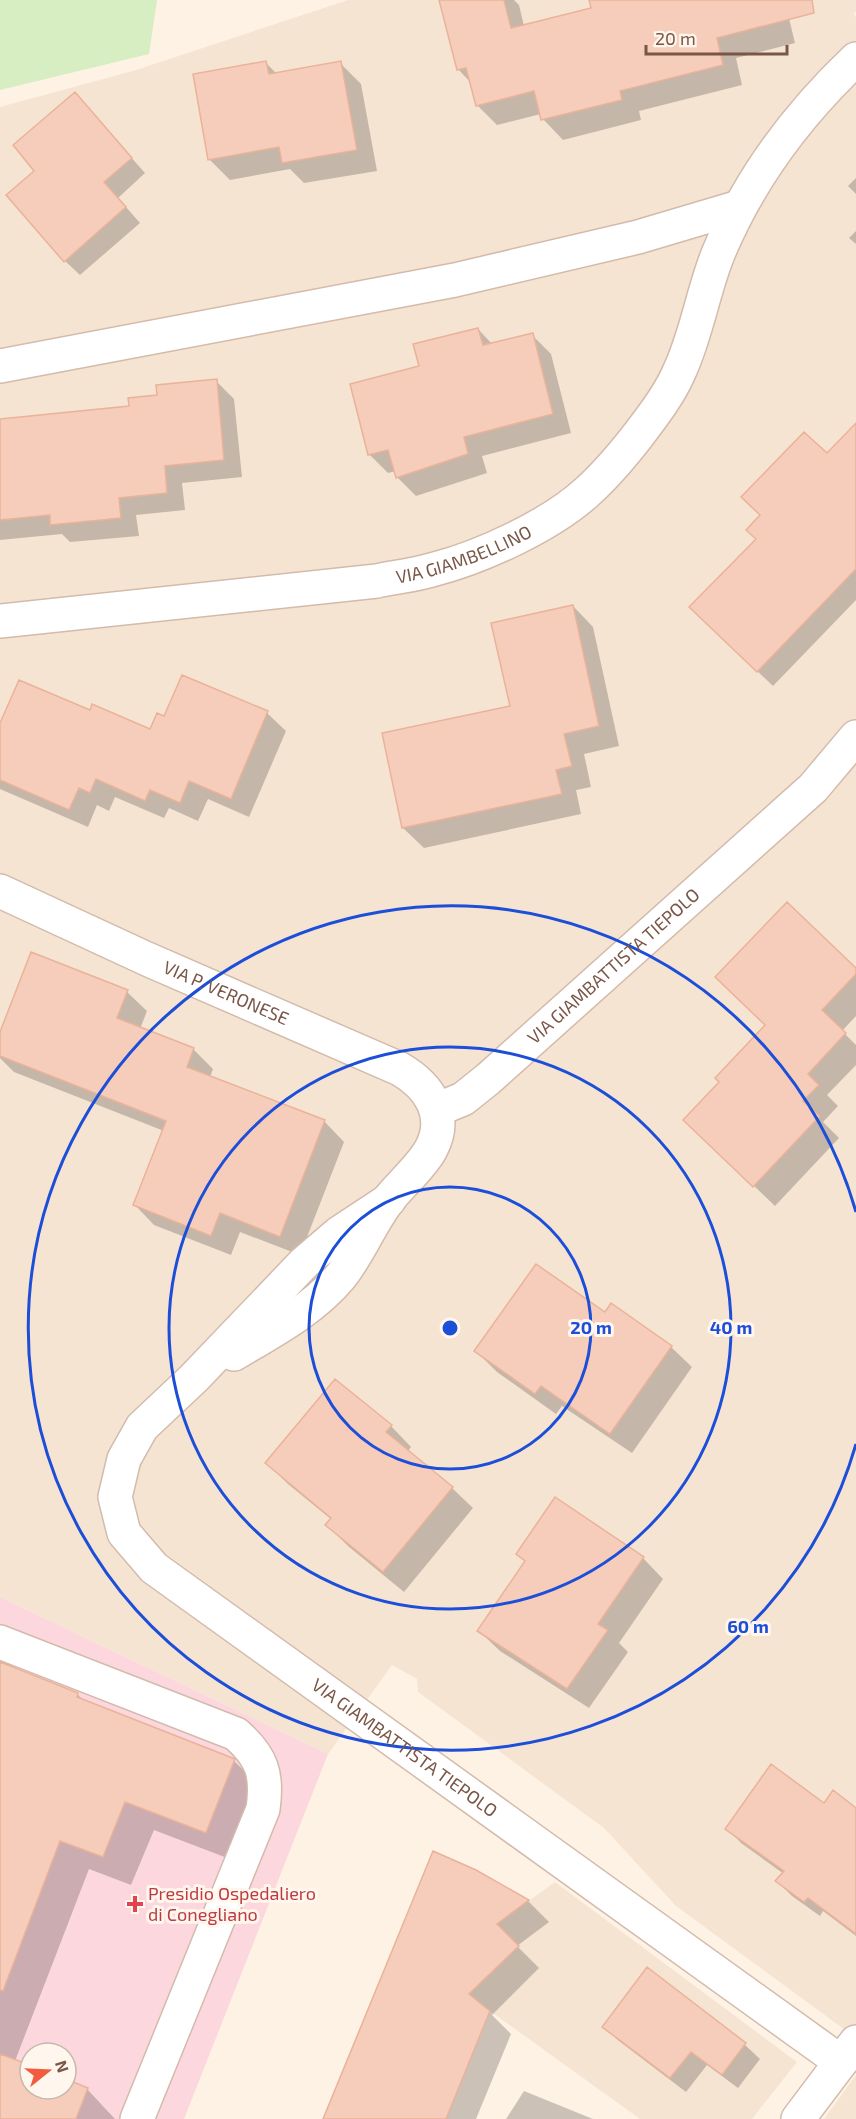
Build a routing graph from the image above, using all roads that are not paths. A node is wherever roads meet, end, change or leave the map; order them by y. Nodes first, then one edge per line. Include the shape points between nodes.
1 (856, 59) edge
2 (739, 207) junction
3 (0, 366) edge
4 (0, 621) edge
5 (856, 737) edge
6 (0, 891) edge
7 (436, 1110) junction
8 (0, 1642) edge
9 (848, 2052) edge
10 (136, 2119) edge
11 (798, 2119) edge

1 - 2 street, VIA GIAMBELLINO via 826,87 779,144
2 - 3 street via 638,237 455,280
2 - 4 street, VIA GIAMBELLINO via 717,255 680,370 652,417 586,493 543,524 492,549 435,570 377,581
5 - 7 street, VIA GIAMBATTISTA TIEPOLO via 813,788 496,1071 463,1099
6 - 7 street, VIA P. VERONESE via 400,1069 427,1090
7 - 9 street, VIA GIAMBATTISTA TIEPOLO via 438,1132 431,1150 389,1200 339,1233 304,1263 142,1427 124,1459 115,1497 124,1533 154,1568
8 - 10 street via 236,1734 252,1748 264,1770 263,1809
9 - 11 street

